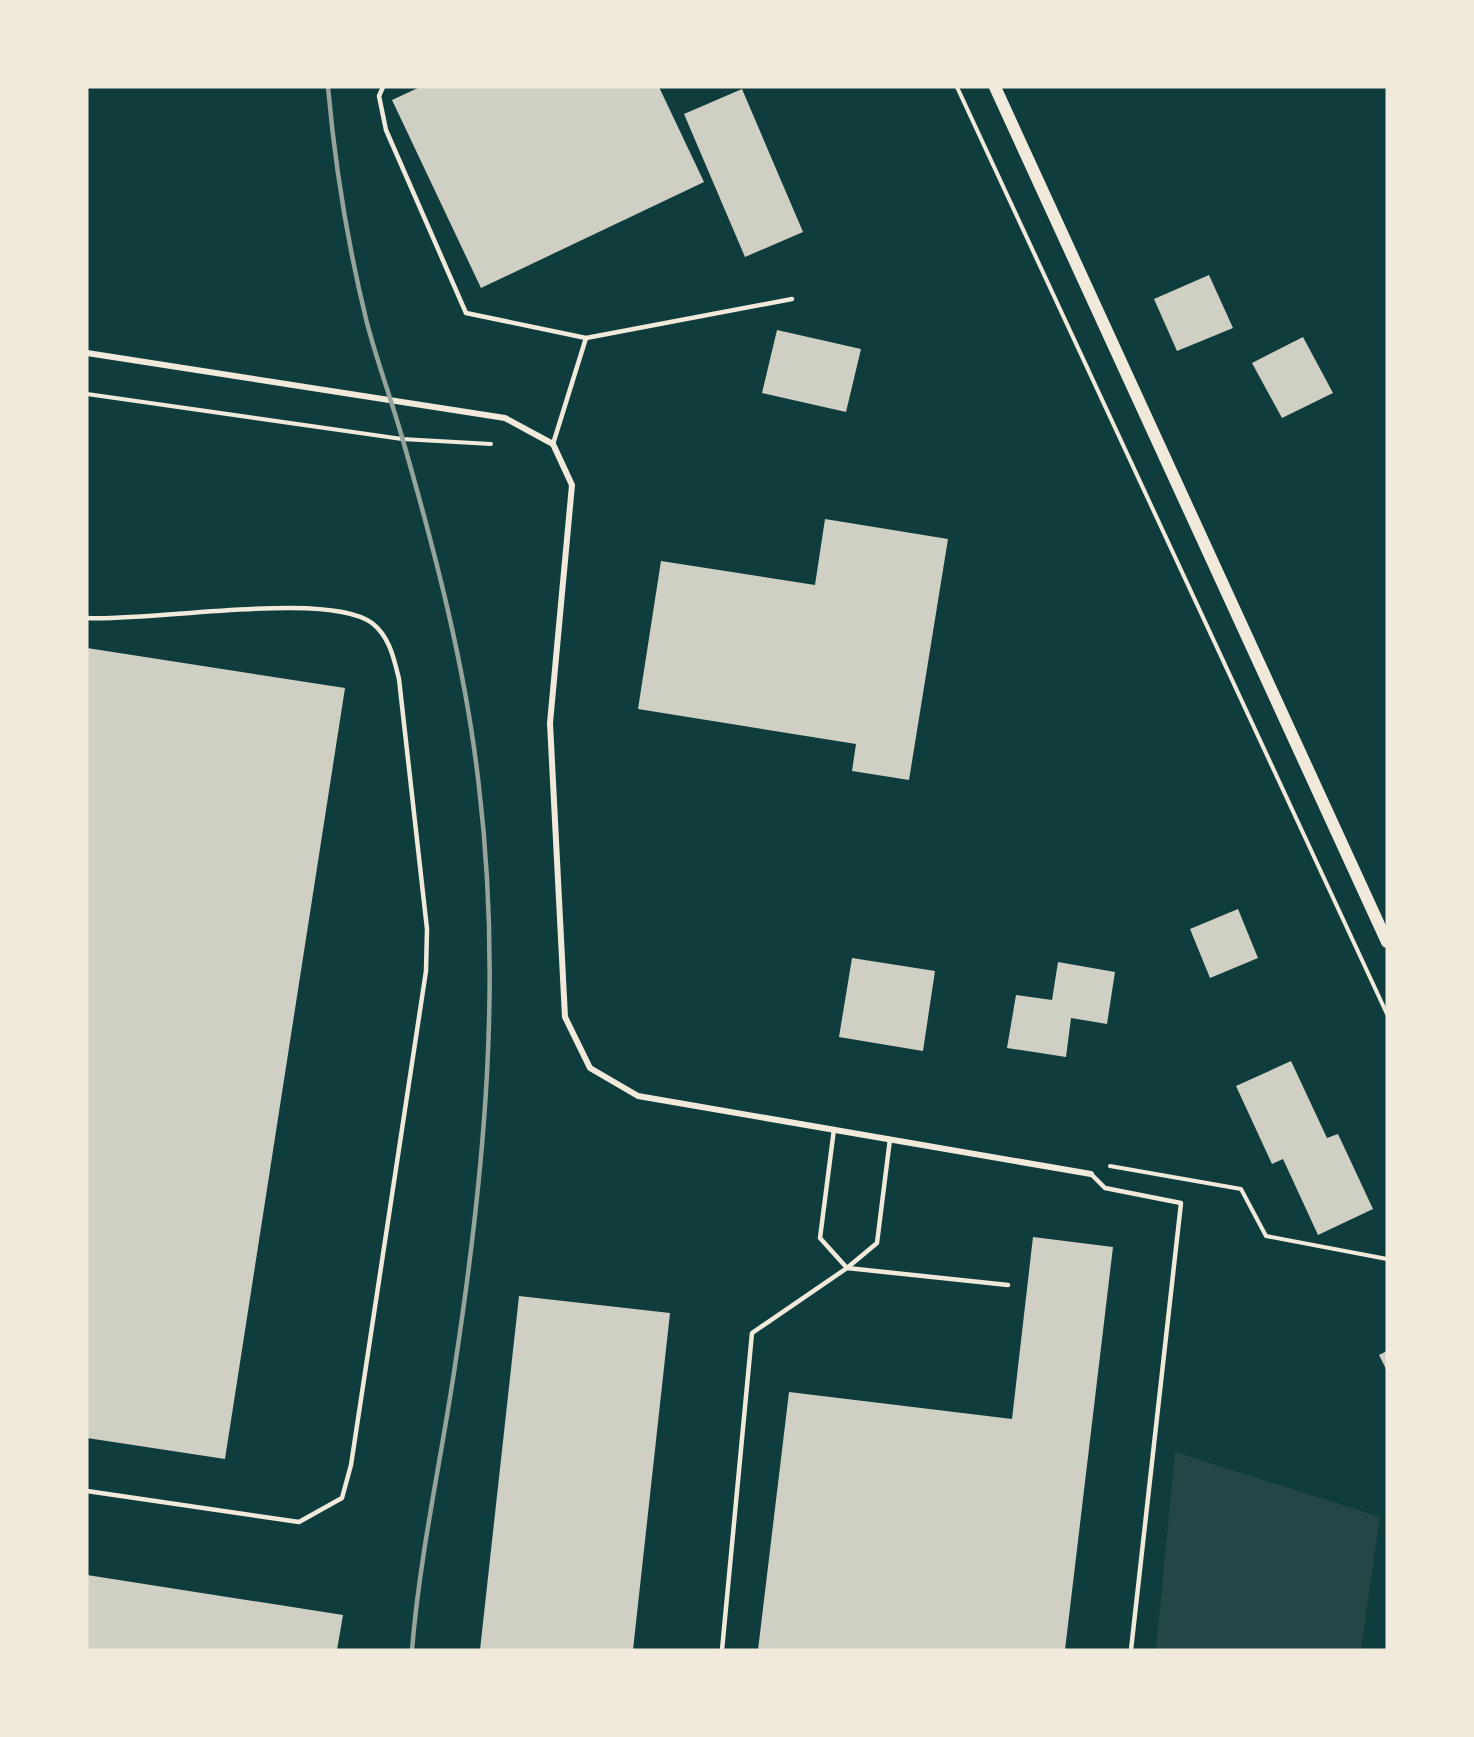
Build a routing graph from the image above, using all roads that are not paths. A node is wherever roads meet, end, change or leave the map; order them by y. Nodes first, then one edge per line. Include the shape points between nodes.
1 (382, 87) edge
2 (996, 87) edge
3 (792, 299) dead end
4 (586, 338) junction
5 (87, 353) edge
6 (553, 444) junction
7 (87, 618) edge
8 (1387, 942) edge
9 (834, 1130) junction
10 (890, 1139) junction
11 (1091, 1174) joint
12 (847, 1268) junction
13 (1008, 1285) dead end
14 (87, 1491) edge
15 (722, 1650) edge
16 (1131, 1650) edge

1 - 4 lane via 379,96 386,130 466,313
2 - 8 main road
3 - 4 lane
4 - 6 lane
5 - 6 street via 505,418
6 - 9 street via 572,485 550,723 565,1017 590,1068 638,1096
7 - 14 lane via 131,619 302,606 344,612 372,623 392,648 399,679 427,929 419,1018 351,1465 342,1498 299,1522
9 - 10 street
9 - 12 lane via 820,1238
10 - 11 street
10 - 12 lane via 877,1243
11 - 16 lane via 1105,1188 1181,1203
12 - 13 lane
12 - 15 lane via 752,1333

